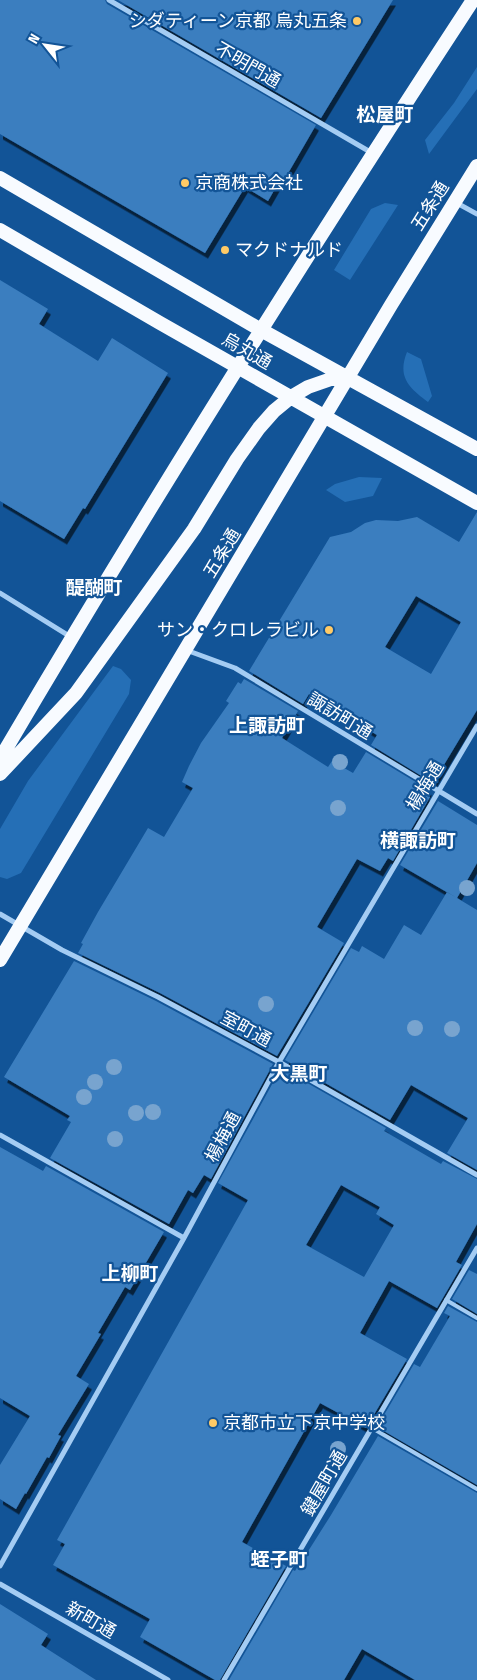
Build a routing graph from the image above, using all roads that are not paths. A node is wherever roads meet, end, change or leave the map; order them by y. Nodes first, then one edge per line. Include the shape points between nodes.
1 (109, 0) edge
2 (473, 0) edge
3 (372, 154) junction
4 (477, 166) edge
5 (0, 178) edge
6 (454, 202) junction
7 (477, 214) edge
8 (0, 230) edge
9 (261, 330) junction
10 (238, 367) junction
11 (348, 378) junction
12 (291, 397) junction
13 (325, 416) junction
14 (477, 449) edge
15 (477, 503) edge
16 (0, 593) edge
17 (71, 638) junction
18 (186, 650) junction
19 (477, 726) edge
20 (0, 759) edge
21 (0, 774) edge
22 (438, 790) junction
23 (477, 814) edge
24 (0, 914) edge
25 (20, 926) junction
26 (0, 960) edge
27 (279, 1062) junction
28 (0, 1135) edge
29 (477, 1174) edge
30 (184, 1238) junction
31 (477, 1248) edge
32 (446, 1300) junction
33 (477, 1318) edge
34 (372, 1428) junction
35 (477, 1489) edge
36 (0, 1566) edge
37 (0, 1584) edge
38 (168, 1680) edge
39 (224, 1680) edge

1 - 3 street, 不明門通
2 - 3 highway
3 - 9 highway
4 - 6 highway, 五条通
5 - 9 highway, 烏丸通
6 - 7 street
6 - 11 highway, 五条通
8 - 10 highway, 烏丸通
9 - 10 highway
9 - 11 highway, 烏丸通
10 - 12 highway, 烏丸通
10 - 17 highway
11 - 12 highway via 331,379
11 - 13 highway, 五条通
11 - 14 highway, 烏丸通
12 - 13 highway, 烏丸通
12 - 21 highway via 259,428 194,529 76,693
13 - 15 highway, 烏丸通
13 - 18 highway, 五条通
16 - 17 street
17 - 20 highway
18 - 22 street, 諏訪町通 via 235,668
18 - 25 highway, 五条通
19 - 22 street, 楊梅通
22 - 23 street, 諏訪町通
22 - 27 street, 楊梅通
24 - 25 street, 室町通
25 - 26 highway, 五条通
25 - 27 street, 室町通
27 - 29 street, 室町通
27 - 30 street, 楊梅通
28 - 30 street
30 - 36 street, 楊梅通
31 - 32 street, 鍵屋町通
32 - 33 lane
32 - 34 street, 鍵屋町通
34 - 35 lane
34 - 39 street, 鍵屋町通
37 - 38 street, 新町通

